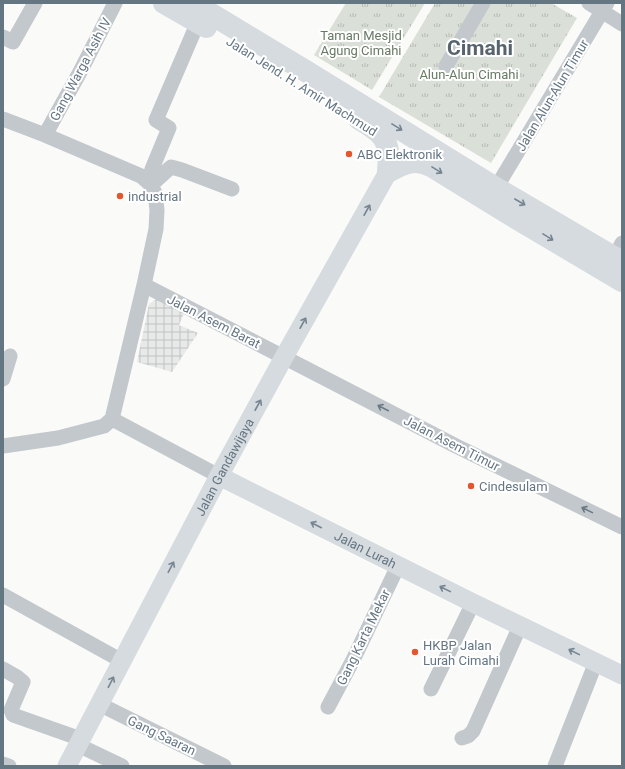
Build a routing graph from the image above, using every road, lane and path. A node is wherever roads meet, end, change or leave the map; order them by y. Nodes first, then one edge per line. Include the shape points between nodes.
1 (35, 3) edge
2 (116, 3) edge
3 (164, 3) edge
4 (483, 3) edge
5 (589, 3) edge
6 (605, 7) edge
7 (200, 10) edge
8 (622, 24) edge
9 (3, 37) edge
10 (446, 66) dead end
11 (3, 119) edge
12 (45, 135) junction
13 (152, 169) dead end
14 (388, 172) junction
15 (151, 185) junction
16 (496, 188) junction
17 (232, 189) dead end
18 (620, 254) edge
19 (622, 281) edge
20 (144, 285) junction
21 (10, 356) dead end
22 (284, 357) junction
23 (3, 379) edge
24 (112, 419) junction
25 (3, 446) edge
26 (219, 476) junction
27 (622, 527) edge
28 (398, 566) junction
29 (3, 595) edge
30 (473, 603) junction
31 (520, 626) junction
32 (122, 661) junction
33 (596, 662) junction
34 (3, 669) edge
35 (622, 675) edge
36 (431, 689) dead end
37 (99, 704) junction
38 (328, 706) dead end
39 (462, 738) dead end
40 (79, 742) junction
41 (3, 764) edge
42 (9, 766) edge
43 (67, 766) edge
44 (122, 766) edge
45 (224, 766) edge
46 (555, 766) edge

1 - 9 street via 13,42
2 - 12 street, Gang Warga Asih IV
3 - 7 highway, Jalan Jend. H. Amir Machmud
4 - 10 street
5 - 6 street
6 - 8 street
6 - 16 street, Jalan Alun-Alun Timur
7 - 13 street via 156,120 169,128
7 - 14 highway, Jalan Jend. H. Amir Machmud via 381,134 389,151
7 -> 16 highway, Jalan Jend. H. Amir Machmud via 304,70
11 - 12 street
12 - 15 street via 141,176
14 -> 19 highway via 409,162 431,166
22 -> 14 main road, Jalan Gandawijaya
15 - 17 street via 171,167
15 - 20 street via 155,193 157,210 156,229
16 -> 18 highway, Jalan Jend. H. Amir Machmud
20 - 22 street, Jalan Asem Barat
20 - 24 street
21 - 23 street
26 -> 22 main road, Jalan Gandawijaya
27 -> 22 street, Jalan Asem Timur via 456,446
24 - 25 street via 104,426 58,438
24 - 26 street, Jalan Lurah
28 -> 26 main road, Jalan Lurah
32 -> 26 main road, Jalan Gandawijaya
30 -> 28 main road, Jalan Lurah
28 - 38 street, Gang Karta Mekar
29 - 32 street
30 - 31 main road, Jalan Lurah
30 - 36 street
33 -> 31 main road, Jalan Lurah
31 - 39 street via 473,731
37 -> 32 main road, Jalan Gandawijaya
33 - 35 main road, Jalan Lurah
33 - 46 street
34 - 40 street via 23,682 11,710 13,715
37 - 40 main road, Jalan Gandawijaya
37 - 45 street, Gang Saaran
40 - 43 main road, Jalan Gandawijaya
40 - 44 street
41 - 42 street

